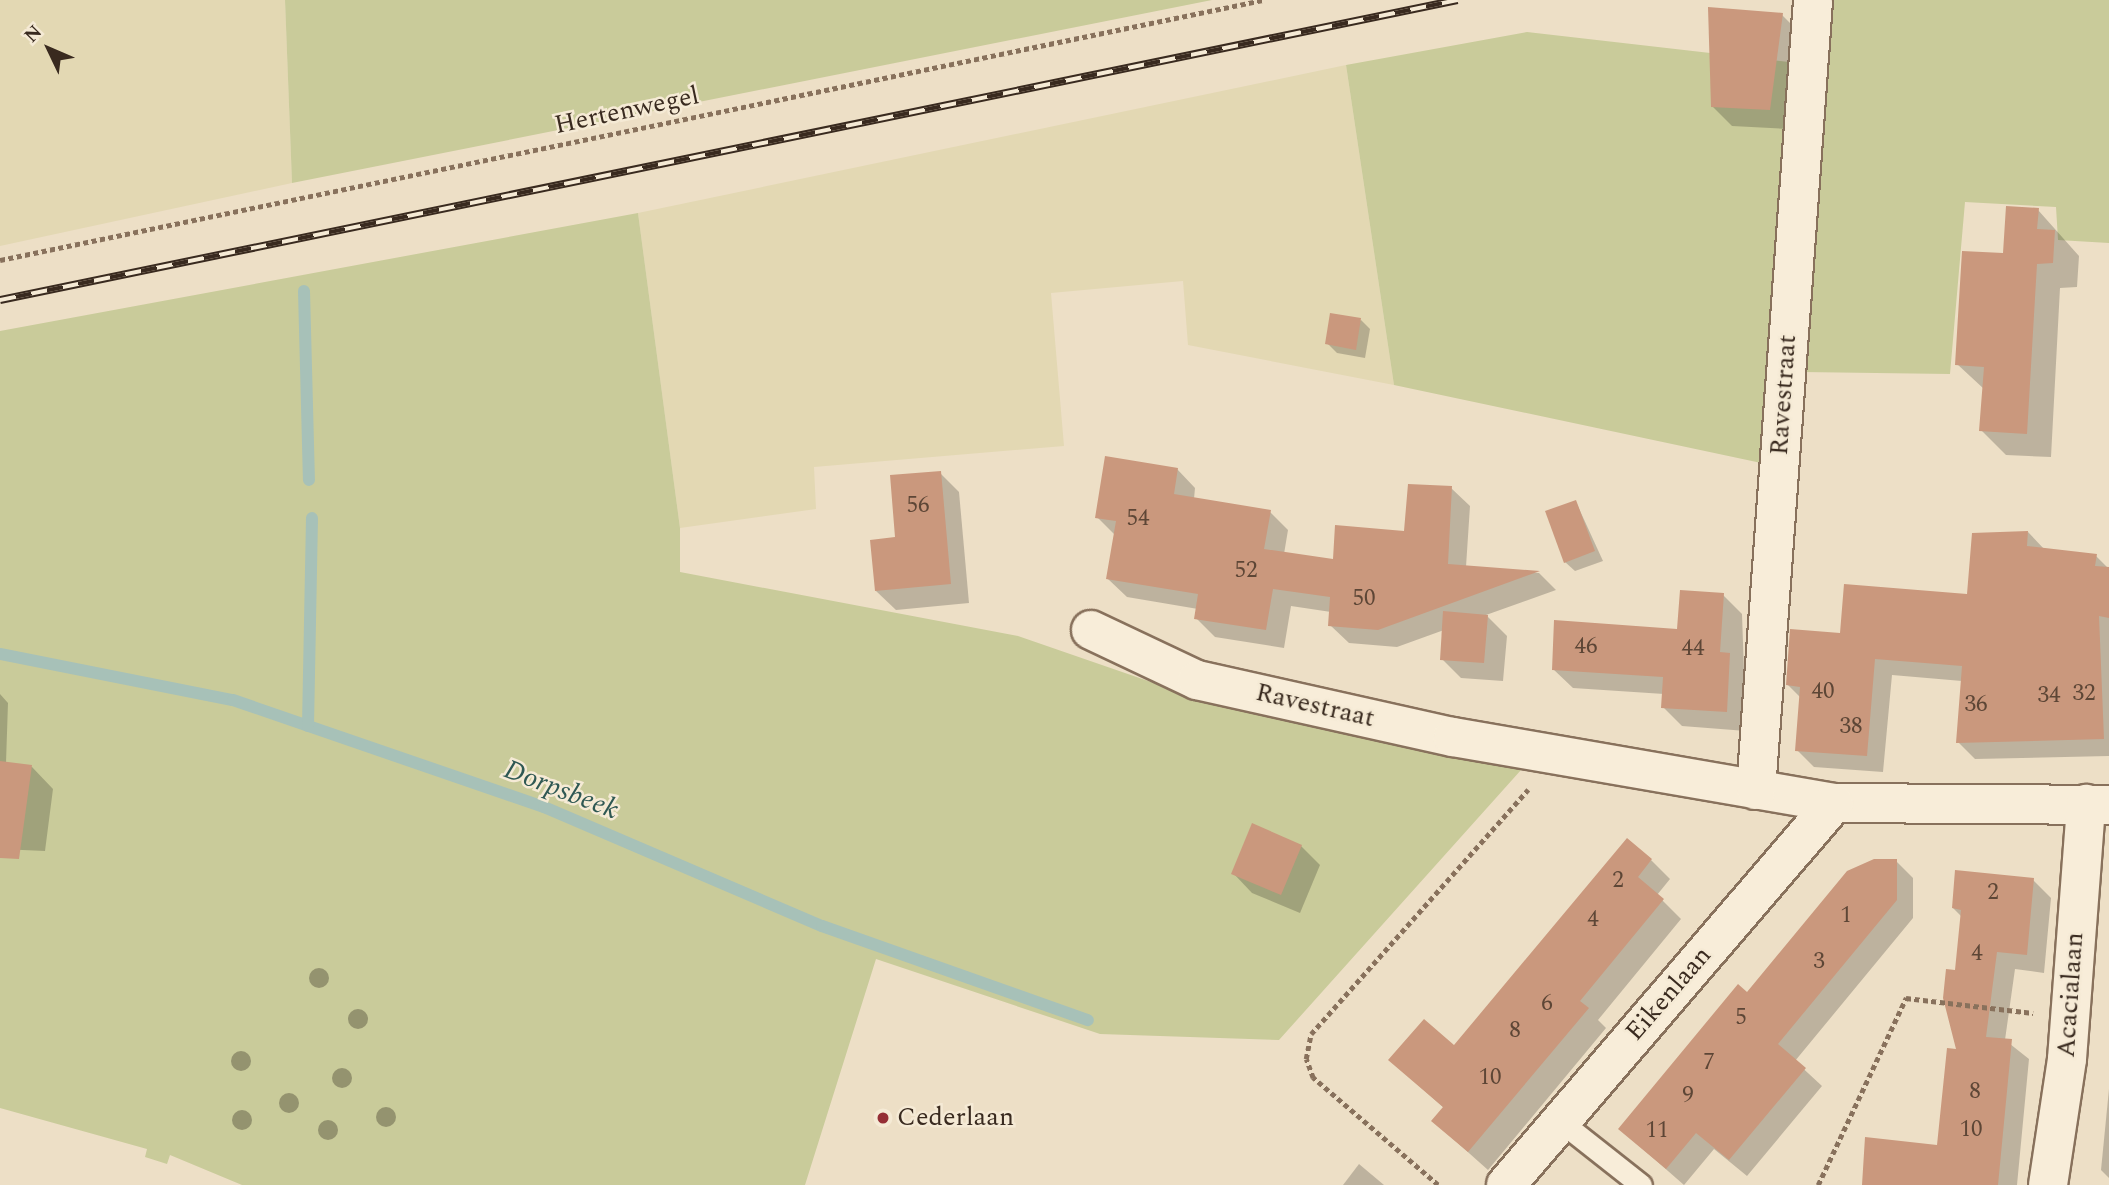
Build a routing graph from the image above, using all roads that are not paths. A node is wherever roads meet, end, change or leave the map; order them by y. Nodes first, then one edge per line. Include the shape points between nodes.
1 (1813, 0) edge
2 (1091, 631) dead end
3 (1756, 790) junction
4 (1834, 803) junction
5 (2097, 805) edge
6 (1560, 1121) junction
7 (1506, 1185) edge
8 (1642, 1185) edge
9 (2048, 1185) edge

1 - 3 street, Ravestraat
2 - 3 street, Ravestraat via 1197,680 1559,756
3 - 4 street, Ravestraat
4 - 5 street, Ravestraat
4 - 6 street, Eikenlaan
5 - 9 street, Acacialaan
6 - 7 street, Eikenlaan
6 - 8 lane

